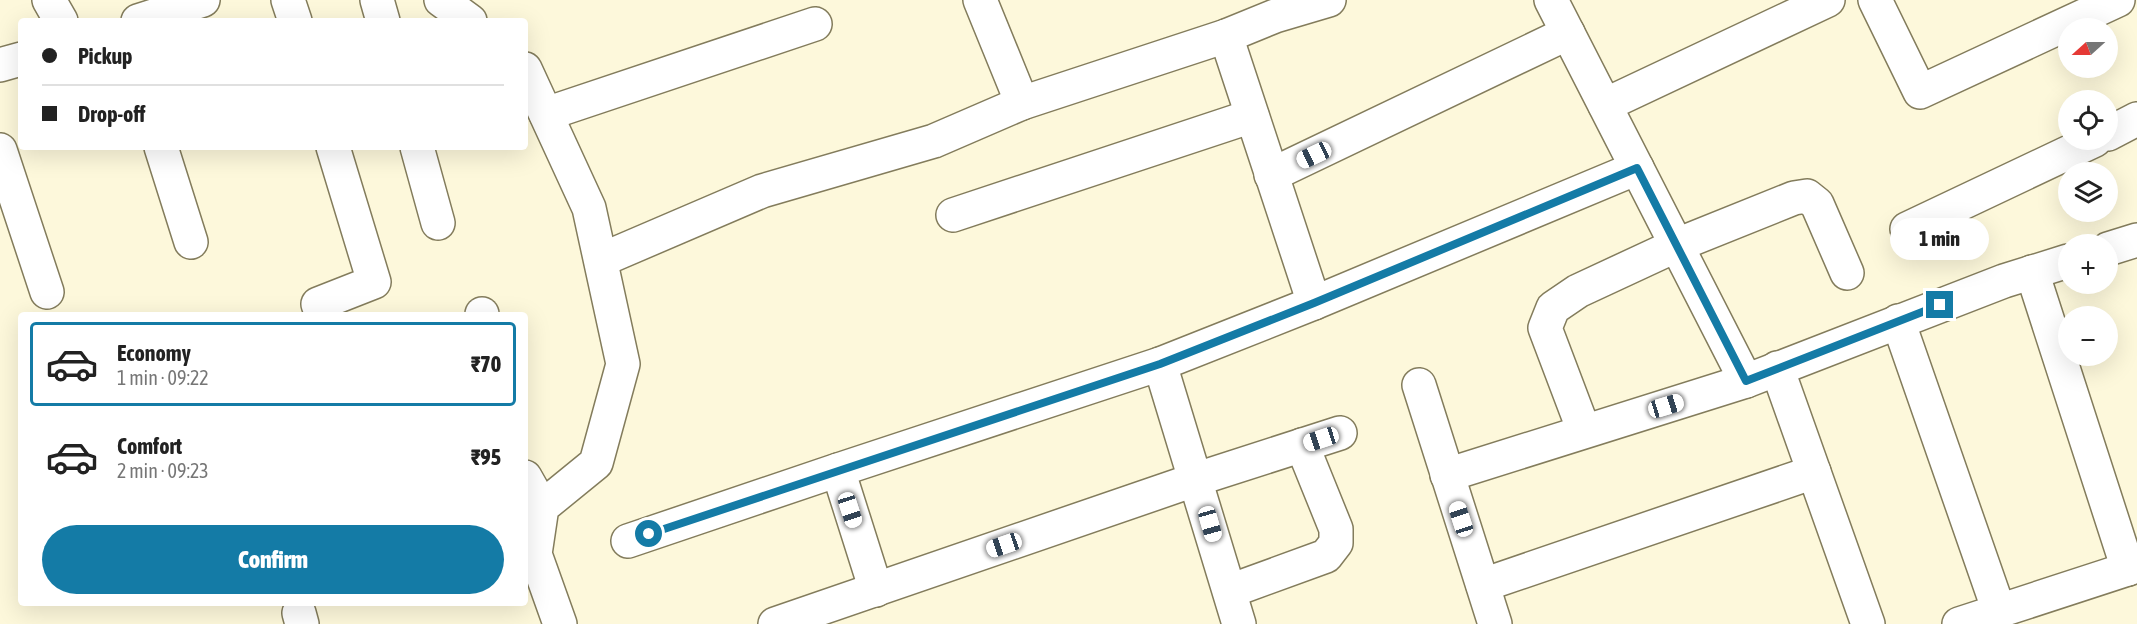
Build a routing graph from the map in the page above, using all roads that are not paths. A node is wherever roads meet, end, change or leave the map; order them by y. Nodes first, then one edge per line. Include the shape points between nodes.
1 (49, 0) edge
2 (203, 0) edge
3 (288, 0) edge
4 (377, 0) edge
5 (980, 0) edge
6 (1329, 0) edge
7 (1551, 0) edge
8 (1828, 0) edge
9 (1875, 0) edge
10 (2118, 0) edge
11 (2130, 0) edge
12 (1272, 8) edge
13 (2137, 17) edge
14 (59, 18) edge
15 (147, 18) edge
16 (294, 18) edge
17 (382, 18) edge
18 (815, 24) dead end
19 (1568, 33) junction
20 (1226, 36) junction
21 (18, 60) edge
22 (0, 65) edge
23 (528, 75) edge
24 (1022, 104) junction
25 (1605, 105) junction
26 (546, 114) junction
27 (1252, 116) junction
28 (2137, 120) edge
29 (2118, 129) edge
30 (0, 150) edge
31 (162, 150) edge
32 (334, 150) edge
33 (418, 150) edge
34 (2074, 150) edge
35 (1637, 168) junction
36 (1272, 176) junction
37 (953, 215) dead end
38 (438, 223) dead end
39 (1907, 229) dead end
40 (2137, 240) edge
41 (191, 242) dead end
42 (1677, 245) junction
43 (2118, 246) edge
44 (600, 260) junction
45 (2058, 264) edge
46 (2032, 272) junction
47 (1847, 273) dead end
48 (46, 292) dead end
49 (1314, 303) junction
50 (321, 312) edge
51 (1898, 321) junction
52 (1160, 364) junction
53 (1777, 368) junction
54 (1746, 381) junction
55 (1419, 385) dead end
56 (1584, 431) junction
57 (1340, 433) dead end
58 (1302, 446) junction
59 (838, 470) junction
60 (1814, 472) junction
61 (1447, 475) junction
62 (1197, 479) junction
63 (528, 482) edge
64 (542, 507) junction
65 (628, 541) dead end
66 (2133, 567) edge
67 (1483, 585) junction
68 (876, 590) junction
69 (1230, 591) junction
70 (1999, 611) junction
71 (560, 624) edge
72 (775, 624) edge
73 (1239, 624) edge
74 (1495, 624) edge
75 (1868, 624) edge
76 (1959, 624) edge

1 - 14 street
2 - 15 street
3 - 16 street
4 - 17 street
5 - 24 street
6 - 12 street
7 - 19 street
8 - 25 street
9 - 10 street via 1920,92
11 - 13 street
12 - 20 street
18 - 26 street
19 - 25 street
19 - 36 street
20 - 24 street
20 - 27 street
21 - 22 street
23 - 26 street
24 - 44 street via 934,141 762,191
25 - 35 street
26 - 44 street via 589,208
27 - 36 street
27 - 37 street
28 - 29 street
30 - 48 street
31 - 41 street
32 - 50 street via 374,282 318,304
33 - 38 street
34 - 39 street
35 - 42 street
35 - 49 street
36 - 49 street
40 - 43 street
42 - 47 street via 1794,198 1808,196 1817,204
42 - 54 street
42 - 56 street via 1578,291 1553,308 1545,328
44 - 64 street via 622,364 596,463
45 - 46 street
46 - 51 street
46 - 66 street
49 - 52 street
51 - 53 street
51 - 70 street
52 - 59 street
52 - 62 street
53 - 54 street
53 - 60 street
54 - 56 street
55 - 61 street
56 - 61 street
57 - 58 street
58 - 62 street
58 - 69 street via 1336,529 1336,543 1326,556
59 - 65 street
59 - 68 street
60 - 67 street
60 - 75 street
61 - 67 street
62 - 68 street
62 - 69 street
63 - 64 street
64 - 71 street via 535,554
66 - 70 street
67 - 74 street
68 - 72 street
69 - 73 street
70 - 76 street

